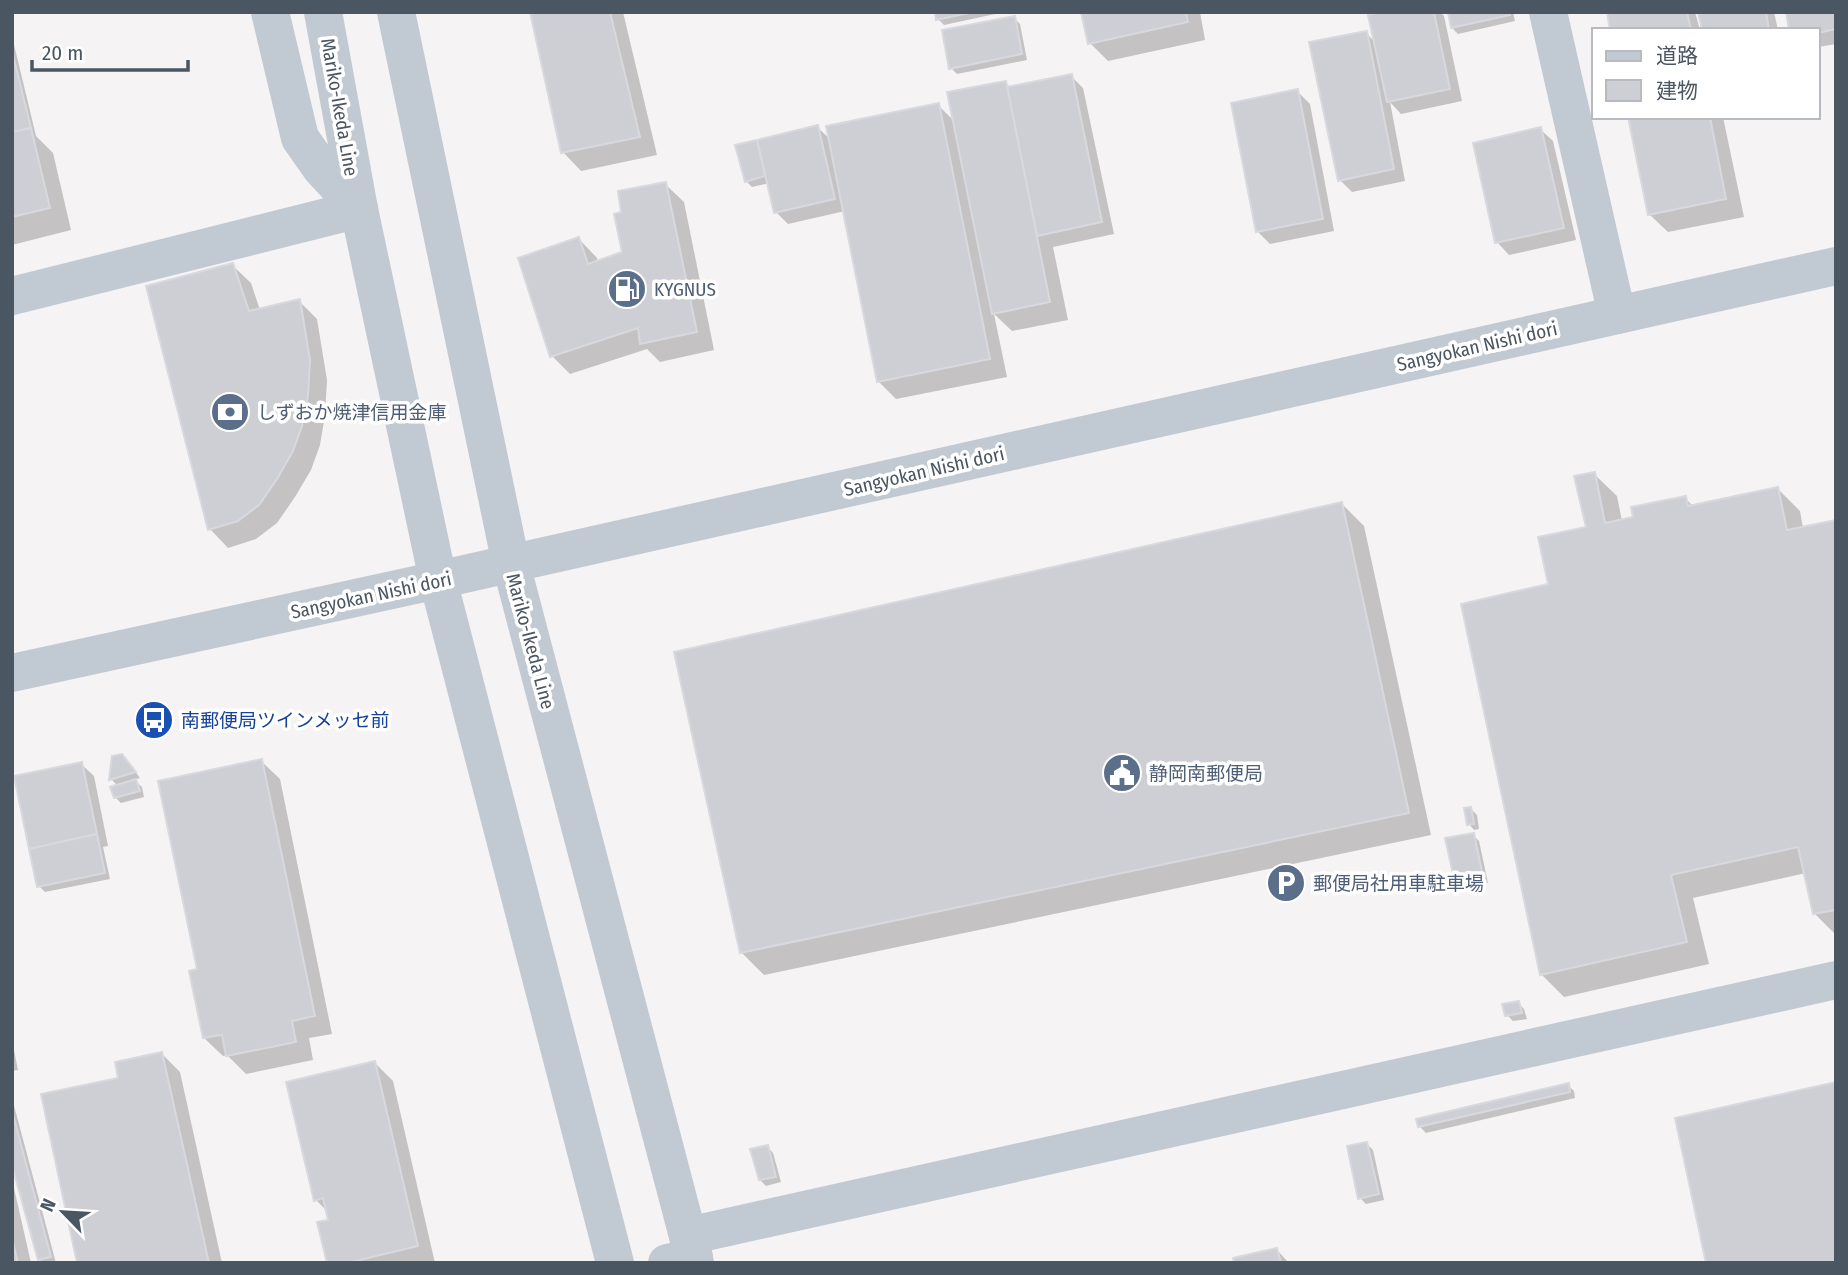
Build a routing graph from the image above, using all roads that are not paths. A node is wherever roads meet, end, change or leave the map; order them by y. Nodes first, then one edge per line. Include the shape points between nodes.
1 (270, 12) edge
2 (323, 12) edge
3 (396, 12) edge
4 (1548, 12) edge
5 (359, 209) junction
6 (1836, 266) edge
7 (12, 296) edge
8 (1617, 315) junction
9 (511, 564) junction
10 (438, 580) junction
11 (12, 673) edge
12 (1836, 980) edge
13 (686, 1254) edge
14 (615, 1263) edge

1 - 5 street via 300,138
2 - 5 street, Mariko-Ikeda Line
3 - 9 street, Mariko-Ikeda Line
4 - 8 street
5 - 7 street
5 - 10 street, Mariko-Ikeda Line
6 - 8 street, Sangyokan Nishi dori
8 - 9 street, Sangyokan Nishi dori
9 - 10 street, Sangyokan Nishi dori
9 - 13 street, Mariko-Ikeda Line
10 - 11 street, Sangyokan Nishi dori
10 - 14 street, Mariko-Ikeda Line
12 - 13 street

